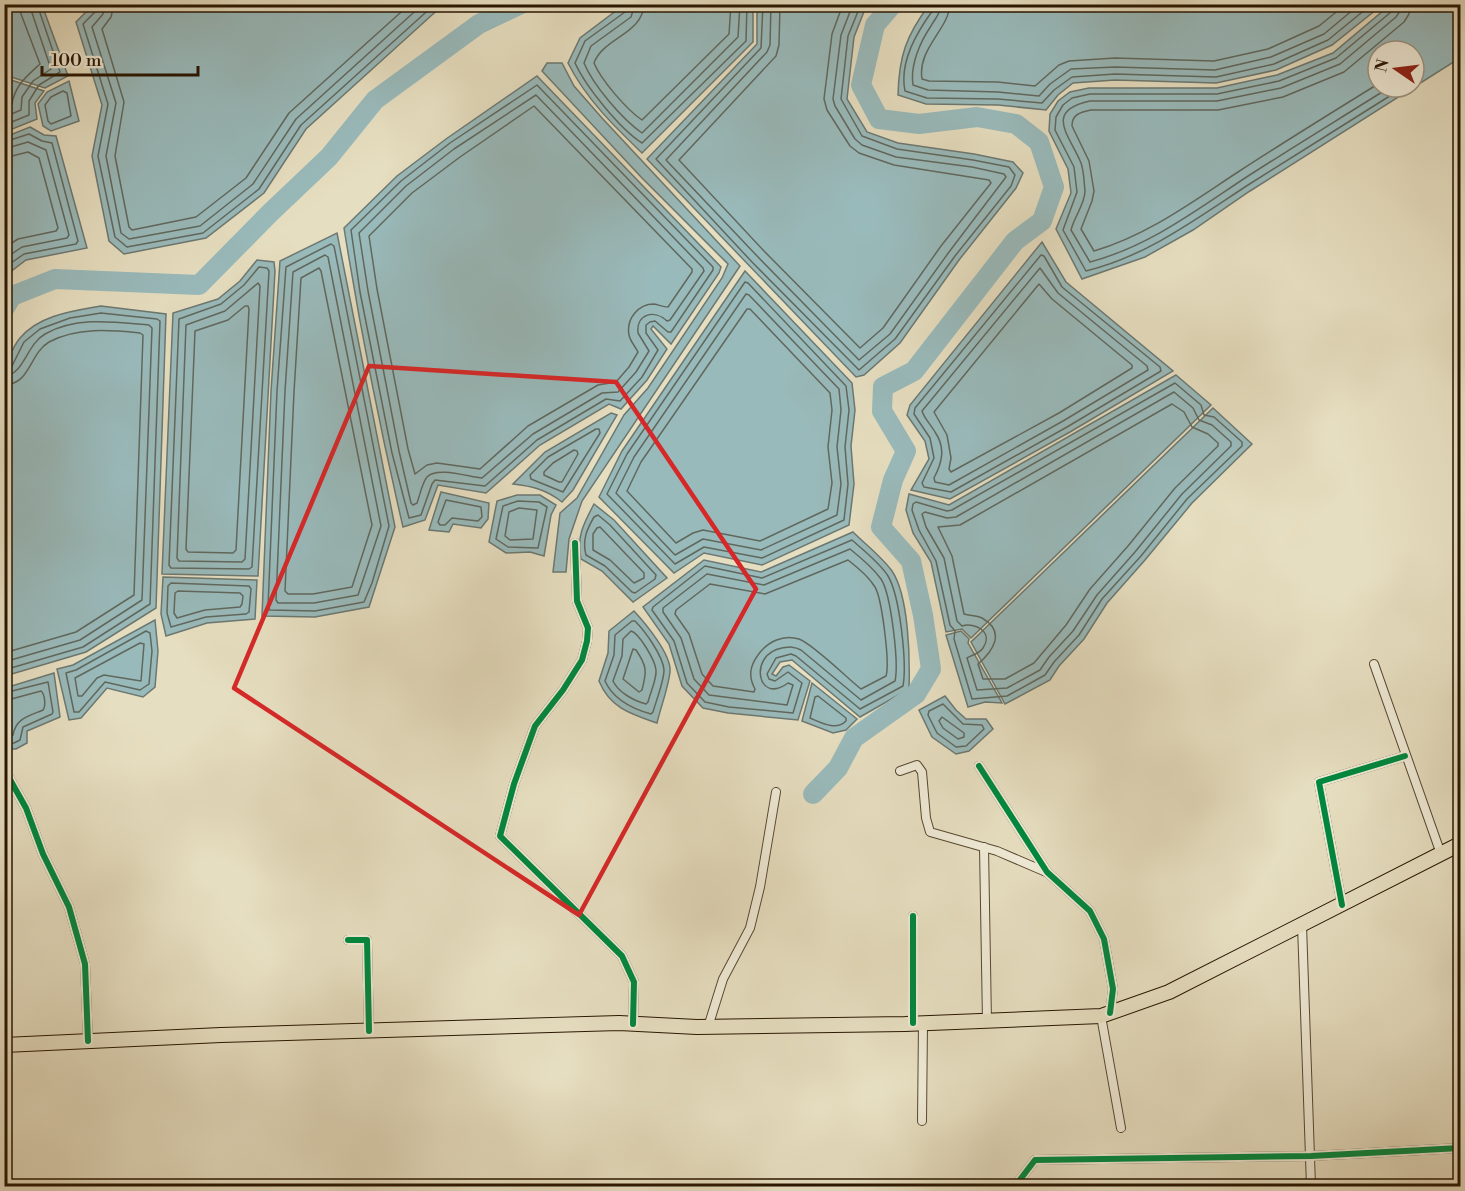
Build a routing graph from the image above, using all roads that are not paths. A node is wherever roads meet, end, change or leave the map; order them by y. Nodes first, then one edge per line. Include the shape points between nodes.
1 (575, 543) dead end
2 (1374, 664) dead end
3 (1405, 756) junction
4 (979, 766) dead end
5 (900, 771) dead end
6 (8, 776) dead end
7 (776, 792) dead end
8 (1461, 844) edge
9 (984, 847) junction
10 (1441, 854) junction
11 (1047, 872) junction
12 (1342, 905) junction
13 (913, 916) dead end
14 (1302, 925) junction
15 (348, 940) dead end
16 (1106, 1015) junction
17 (987, 1021) junction
18 (918, 1023) junction
19 (633, 1024) junction
20 (708, 1027) junction
21 (369, 1030) junction
22 (88, 1041) junction
23 (4, 1045) edge
24 (922, 1121) dead end
25 (1121, 1128) dead end
26 (1461, 1148) edge
27 (1311, 1156) junction
28 (1018, 1186) edge
29 (1311, 1186) edge

1 - 19 street via 577,601 588,628 587,641 582,660 535,726 500,836 622,956 634,982
2 - 3 street
3 - 10 street
3 - 12 street via 1319,782
4 - 11 street
5 - 9 street via 917,765 922,772 930,832
6 - 22 street via 69,907 85,964
7 - 20 street via 750,927 723,979
8 - 10 main road
9 - 11 street
9 - 17 street
10 - 12 main road
11 - 16 street via 1090,910 1104,939 1113,988
12 - 14 main road
13 - 18 street
14 - 16 main road via 1169,992
14 - 27 street
15 - 21 street via 367,940
16 - 17 main road
16 - 25 street
17 - 18 main road
18 - 20 main road
18 - 24 street
19 - 20 main road
19 - 21 main road
21 - 22 main road
22 - 23 main road
26 - 27 street
27 - 28 street via 1035,1160
27 - 29 street

